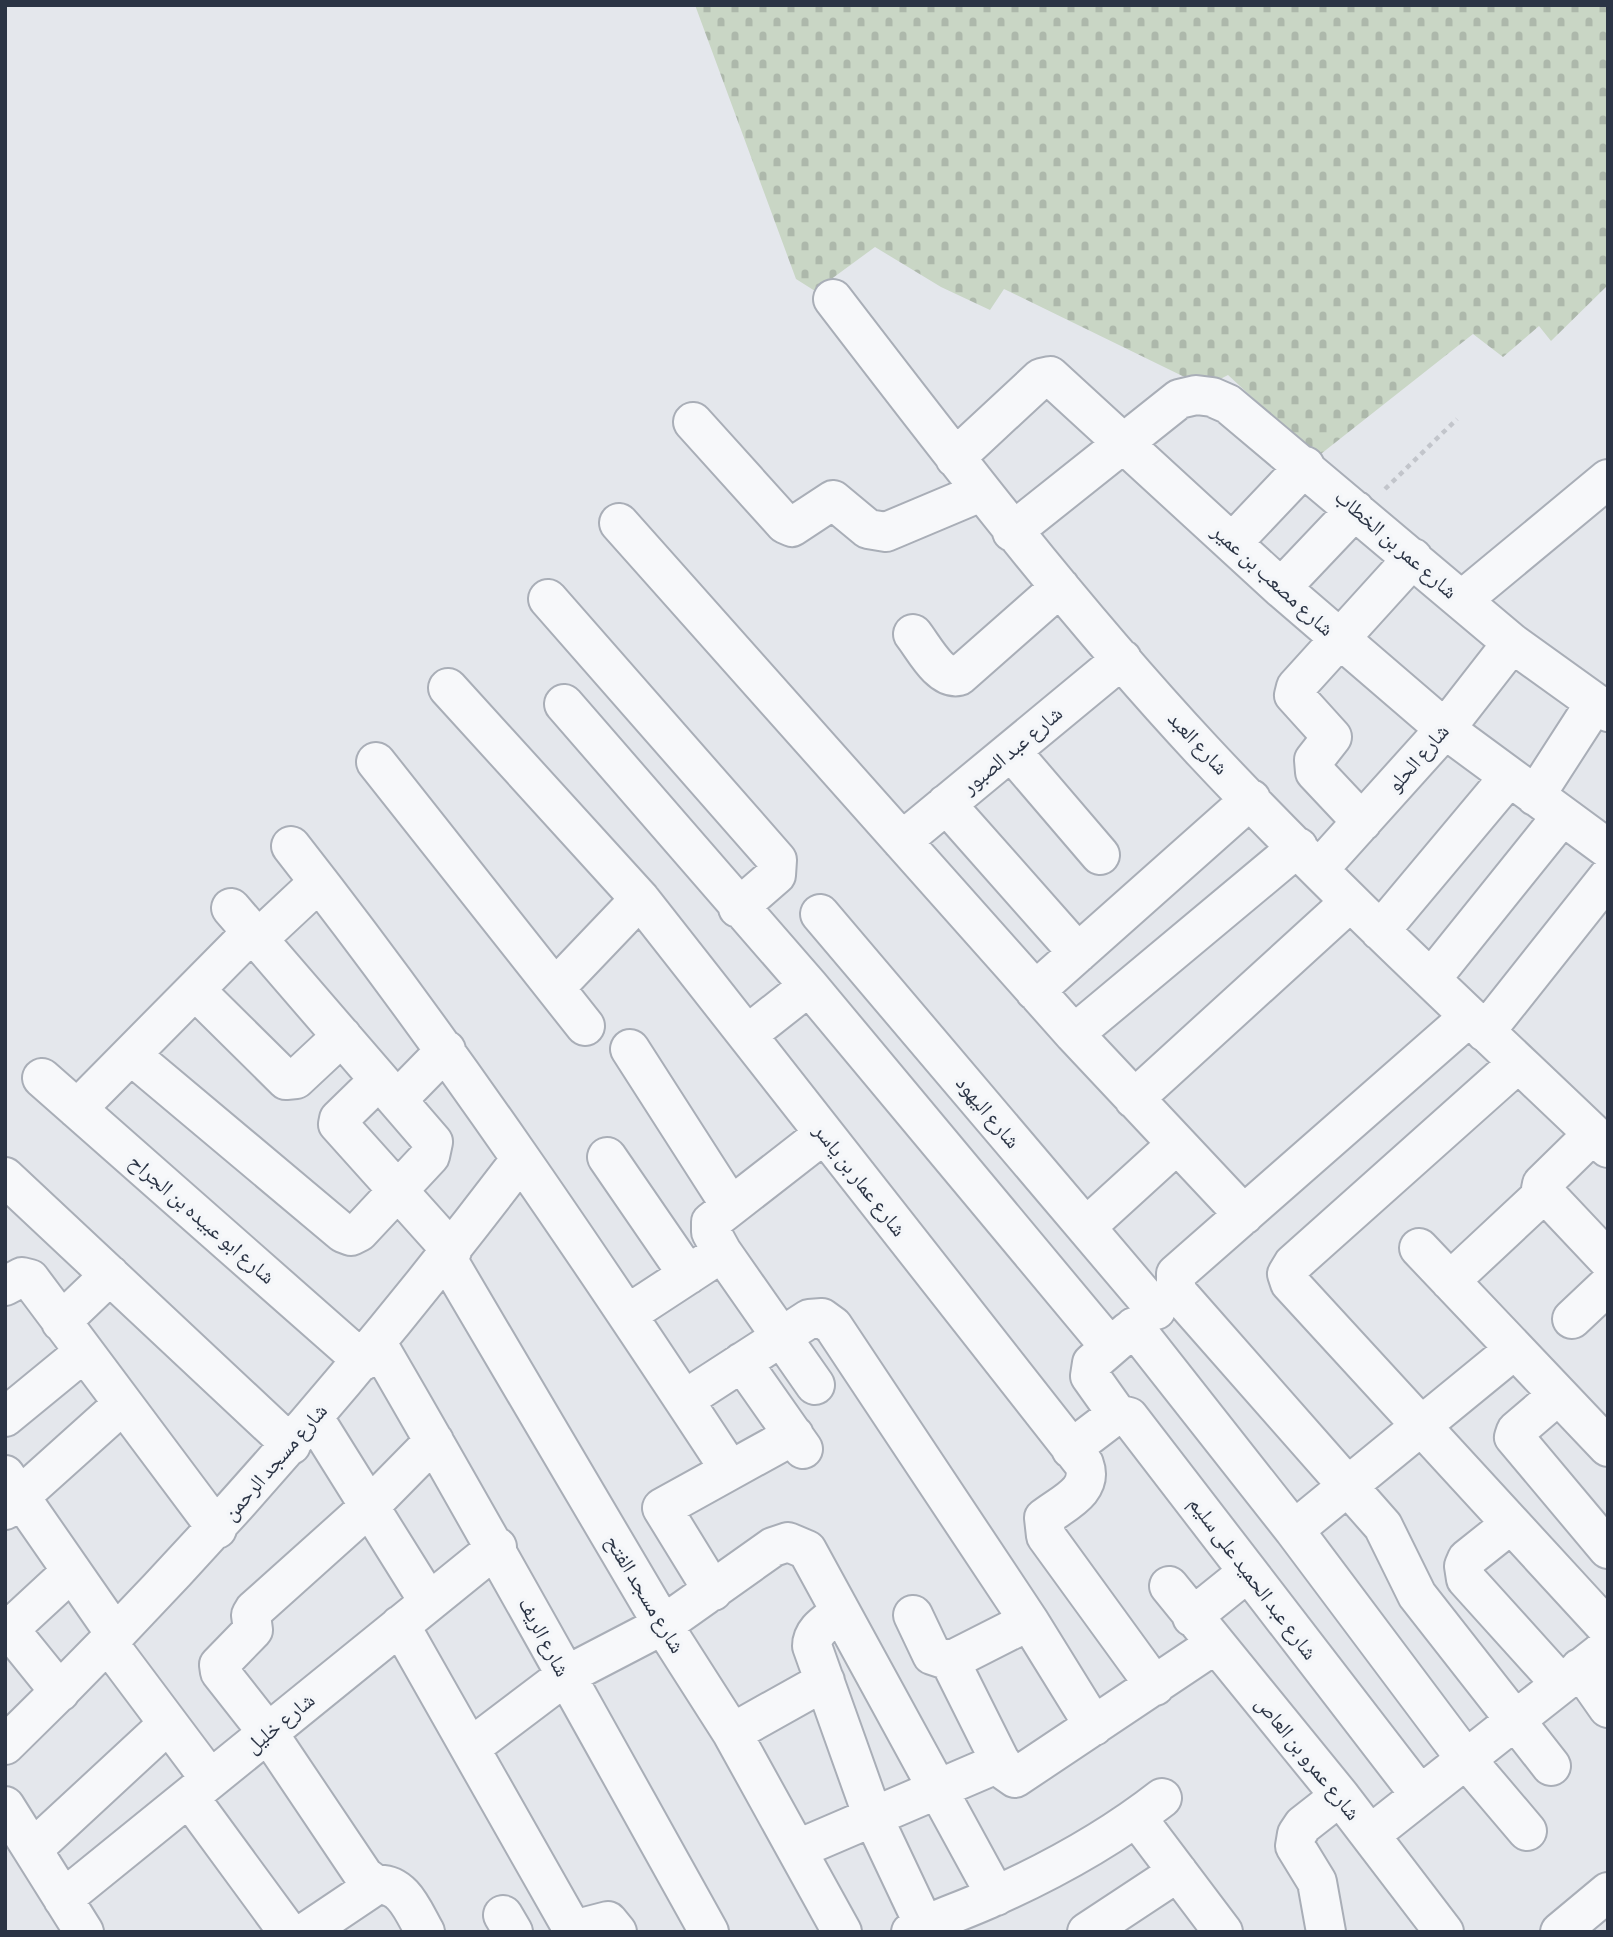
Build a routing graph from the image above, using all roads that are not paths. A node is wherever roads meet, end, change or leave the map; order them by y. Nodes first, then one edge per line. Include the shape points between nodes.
1 (833, 299) dead end
2 (694, 422) dead end
3 (1120, 442) junction
4 (955, 458) junction
5 (1305, 466) junction
6 (1608, 480) edge
7 (981, 492) junction
8 (1357, 511) junction
9 (619, 523) dead end
10 (1012, 531) junction
11 (1232, 544) junction
12 (1413, 558) junction
13 (1060, 587) junction
14 (1280, 588) junction
15 (548, 599) dead end
16 (1462, 600) junction
17 (913, 634) dead end
18 (1340, 639) junction
19 (1512, 643) junction
20 (1122, 659) junction
21 (448, 688) dead end
22 (564, 704) dead end
23 (1604, 708) edge
24 (1444, 729) junction
25 (1011, 751) junction
26 (376, 762) dead end
27 (1535, 796) junction
28 (1251, 799) junction
29 (947, 804) junction
30 (1362, 822) junction
31 (746, 825) junction
32 (902, 841) junction
33 (290, 846) dead end
34 (1608, 849) edge
35 (1101, 855) dead end
36 (1309, 858) junction
37 (701, 866) junction
38 (1608, 877) edge
39 (319, 882) junction
40 (640, 900) junction
41 (1349, 902) junction
42 (738, 908) junction
43 (820, 914) dead end
44 (247, 926) junction
45 (1380, 931) junction
46 (1078, 953) junction
47 (1431, 979) junction
48 (809, 986) junction
49 (555, 988) junction
50 (195, 990) junction
51 (1035, 991) junction
52 (1477, 1025) junction
53 (585, 1026) dead end
54 (1074, 1034) junction
55 (747, 1035) junction
56 (342, 1036) junction
57 (630, 1049) dead end
58 (446, 1050) junction
59 (131, 1055) junction
60 (1517, 1064) junction
61 (42, 1078) dead end
62 (388, 1090) junction
63 (1134, 1099) junction
64 (77, 1109) junction
65 (824, 1134) junction
66 (1603, 1139) edge
67 (1177, 1144) junction
68 (607, 1157) dead end
69 (521, 1159) junction
70 (5, 1177) edge
71 (398, 1190) junction
72 (1544, 1194) junction
73 (730, 1205) junction
74 (1244, 1215) junction
75 (1086, 1227) junction
76 (1419, 1248) dead end
77 (722, 1252) junction
78 (449, 1254) junction
79 (1608, 1260) edge
80 (110, 1275) junction
81 (688, 1275) junction
82 (1450, 1281) junction
83 (1608, 1285) edge
84 (5, 1286) edge
85 (628, 1314) junction
86 (1144, 1319) junction
87 (1572, 1319) dead end
88 (61, 1322) junction
89 (781, 1337) junction
90 (1515, 1349) junction
91 (370, 1352) junction
92 (83, 1353) junction
93 (742, 1362) junction
94 (815, 1385) dead end
95 (1558, 1395) junction
96 (684, 1400) junction
97 (122, 1405) junction
98 (1117, 1414) junction
99 (5, 1417) edge
100 (1421, 1426) junction
101 (303, 1432) junction
102 (434, 1441) junction
103 (1608, 1447) edge
104 (1071, 1448) junction
105 (730, 1469) junction
106 (1347, 1487) junction
107 (10, 1494) edge
108 (370, 1506) junction
109 (1511, 1524) junction
110 (217, 1529) junction
111 (1294, 1531) junction
112 (497, 1547) junction
113 (1608, 1549) edge
114 (71, 1572) junction
115 (1248, 1572) junction
116 (1169, 1586) dead end
117 (713, 1591) junction
118 (429, 1602) junction
119 (840, 1612) junction
120 (913, 1615) dead end
121 (1029, 1621) junction
122 (400, 1625) junction
123 (663, 1625) junction
124 (7, 1629) edge
125 (1608, 1629) edge
126 (1203, 1631) junction
127 (112, 1639) junction
128 (950, 1661) junction
129 (1583, 1666) edge
130 (565, 1676) junction
131 (825, 1681) junction
132 (1155, 1686) junction
133 (60, 1692) junction
134 (1608, 1708) edge
135 (1514, 1720) junction
136 (168, 1724) junction
137 (1094, 1726) junction
138 (268, 1733) junction
139 (732, 1733) junction
140 (5, 1745) edge
141 (470, 1748) junction
142 (1465, 1758) junction
143 (1001, 1762) junction
144 (1551, 1766) dead end
145 (200, 1788) junction
146 (939, 1789) junction
147 (1420, 1795) junction
148 (1340, 1796) junction
149 (5, 1806) edge
150 (873, 1817) junction
151 (1527, 1831) dead end
152 (1370, 1835) junction
153 (33, 1849) junction
154 (798, 1849) junction
155 (1178, 1872) junction
156 (376, 1885) junction
157 (1608, 1892) edge
158 (996, 1896) junction
159 (63, 1899) junction
160 (917, 1928) edge
161 (1442, 1931) edge
162 (84, 1932) edge
163 (288, 1932) edge
164 (306, 1932) edge
165 (425, 1932) edge
166 (617, 1932) edge
167 (709, 1932) edge
168 (842, 1932) edge
169 (1087, 1932) edge
170 (1223, 1932) edge
171 (1326, 1932) edge
172 (1560, 1932) edge

1 - 4 street, شارع العبد
2 - 7 street via 792,527 833,500 868,529 886,532
3 - 4 street, شارع مصعب بن عمير via 1050,376 1041,379
3 - 5 street, شارع عمر بن الخطاب via 1179,398 1212,397 1228,404
3 - 10 street
3 - 11 street, شارع مصعب بن عمير
4 - 7 street, شارع العبد
5 - 8 street, شارع عمر بن الخطاب
5 - 11 street
6 - 16 street
7 - 10 street, شارع العبد
8 - 12 street, شارع عمر بن الخطاب
8 - 14 street
9 - 32 street
10 - 13 street, شارع العبد
11 - 14 street, شارع مصعب بن عمير
12 - 16 street, شارع عمر بن الخطاب
12 - 18 street
13 - 17 street via 959,676 944,674
13 - 20 street, شارع العبد
14 - 18 street, شارع مصعب بن عمير
15 - 31 street
16 - 19 street, شارع عمر بن الخطاب
18 - 24 street, شارع مصعب بن عمير
18 - 30 street via 1296,687 1294,695 1332,737 1314,760 1314,772
19 - 23 street, شارع عمر بن الخطاب
19 - 24 street, شارع الحلو
20 - 25 street, شارع عبد الصبور
20 - 28 street, شارع العبد
21 - 40 street, شارع عمار بن ياسر
22 - 37 street
23 - 27 street
24 - 27 street, شارع مصعب بن عمير
24 - 30 street, شارع الحلو
25 - 29 street, شارع عبد الصبور
25 - 35 street
26 - 49 street
27 - 34 street, شارع مصعب بن عمير
27 - 45 street
27 - 47 street
28 - 36 street, شارع العبد
28 - 46 street
29 - 32 street, شارع عبد الصبور
29 - 46 street
30 - 36 street, شارع الحلو
31 - 37 street
31 - 42 street via 778,868 776,875
32 - 51 street
33 - 39 street
36 - 41 street, شارع العبد
36 - 54 street, شارع الحلو
37 - 42 street
38 - 52 street
39 - 44 street
39 - 58 street
40 - 49 street
40 - 55 street, شارع عمار بن ياسر
41 - 45 street, شارع العبد
41 - 63 street
42 - 48 street
43 - 75 street, شارع اليهود
44 - 50 street
44 - 56 street
45 - 47 street, شارع العبد
46 - 51 street
47 - 52 street, شارع العبد
48 - 55 street
48 - 86 street
49 - 53 street
50 - 56 street via 286,1080 296,1079
50 - 59 street
51 - 54 street
52 - 60 street, شارع العبد
52 - 74 street
54 - 63 street
55 - 65 street, شارع عمار بن ياسر
56 - 62 street
57 - 73 street
58 - 62 street
58 - 69 street
59 - 64 street
59 - 71 street via 343,1233 359,1232
60 - 66 street, شارع العبد
60 - 100 street via 1287,1273 1290,1283
61 - 64 street, شارع ابو عبيده بن الجراح
62 - 71 street via 433,1142 433,1149
62 - 71 street, شارع مسجد الفتح via 339,1119 338,1124
63 - 67 street
64 - 91 street, شارع ابو عبيده بن الجراح
65 - 73 street
65 - 104 street, شارع عمار بن ياسر
66 - 72 street via 1542,1184
67 - 74 street
67 - 75 street
68 - 81 street
69 - 78 street, شارع مسجد الرحمن
69 - 85 street
70 - 80 street
71 - 78 street, شارع مسجد الفتح
72 - 79 street
72 - 82 street
73 - 77 street via 711,1222
74 - 86 street via 1176,1274
75 - 86 street, شارع اليهود
76 - 82 street
77 - 81 street
77 - 89 street
78 - 91 street, شارع مسجد الرحمن
78 - 123 street, شارع مسجد الفتح
80 - 88 street
80 - 101 street
81 - 85 street
82 - 90 street
83 - 87 street
84 - 88 street via 22,1277 30,1279
85 - 96 street
86 - 98 street, شارع عبد الحميد على سليم via 1088,1369
86 - 106 street
86 - 111 street
88 - 92 street
89 - 93 street
89 - 94 street
89 - 121 street via 809,1318 822,1318 833,1326
90 - 95 street
90 - 100 street
91 - 101 street, شارع مسجد الرحمن
91 - 102 street, شارع الريف
92 - 97 street
92 - 99 street
93 - 96 street
93 - 105 street via 798,1442
95 - 103 street
95 - 113 street via 1516,1430 1514,1437
96 - 105 street
97 - 107 street
97 - 110 street
98 - 104 street
98 - 115 street, شارع عبد الحميد على سليم via 1129,1417
100 - 106 street
100 - 109 street
101 - 108 street
101 - 110 street, شارع مسجد الرحمن
102 - 108 street
102 - 112 street, شارع الريف
104 - 132 street, شارع عمار بن ياسر via 1088,1475 1085,1487 1044,1518 1046,1535
105 - 117 street via 662,1508
106 - 111 street
106 - 135 street via 1382,1527 1418,1595
107 - 114 street
108 - 118 street
108 - 138 street via 254,1610 253,1630 219,1665
109 - 125 street
109 - 129 street via 1467,1559 1466,1579
110 - 127 street, شارع مسجد الرحمن
111 - 142 street
112 - 118 street, شارع خليل
112 - 130 street, شارع الريف
114 - 124 street
114 - 127 street
115 - 126 street
115 - 147 street, شارع عبد الحميد على سليم
116 - 126 street, شارع عمرو بن العاص
117 - 119 street via 773,1547 788,1542 807,1550
117 - 123 street
118 - 122 street, شارع خليل
119 - 131 street via 812,1637
119 - 146 street
120 - 128 street via 932,1655
121 - 128 street
121 - 137 street
122 - 138 street, شارع خليل
122 - 141 street
123 - 130 street
123 - 139 street, شارع مسجد الفتح
124 - 133 street
126 - 132 street
126 - 148 street, شارع عمرو بن العاص
127 - 133 street, شارع مسجد الرحمن
127 - 136 street
128 - 143 street
129 - 134 street
129 - 135 street
130 - 141 street
130 - 167 street, شارع الريف
131 - 139 street
131 - 150 street
132 - 137 street
133 - 140 street, شارع مسجد الرحمن
135 - 142 street
135 - 144 street
136 - 145 street
136 - 153 street
137 - 143 street via 1015,1778
138 - 145 street, شارع خليل
138 - 156 street via 365,1876
139 - 154 street, شارع مسجد الفتح
141 - 166 street via 569,1923 581,1928 608,1921
142 - 147 street
142 - 151 street
143 - 146 street
145 - 159 street, شارع خليل
145 - 163 street
146 - 150 street
146 - 158 street
147 - 152 street
148 - 152 street, شارع عمرو بن العاص
148 - 171 street via 1303,1825 1295,1846 1317,1882
149 - 153 street
150 - 154 street
150 - 160 street
152 - 161 street, شارع عمرو بن العاص
153 - 159 street
154 - 168 street, شارع مسجد الفتح
155 - 158 street via 1150,1808
155 - 169 street
155 - 170 street
156 - 164 street
156 - 165 street via 388,1884 401,1892
157 - 172 street
158 - 160 street
159 - 162 street

